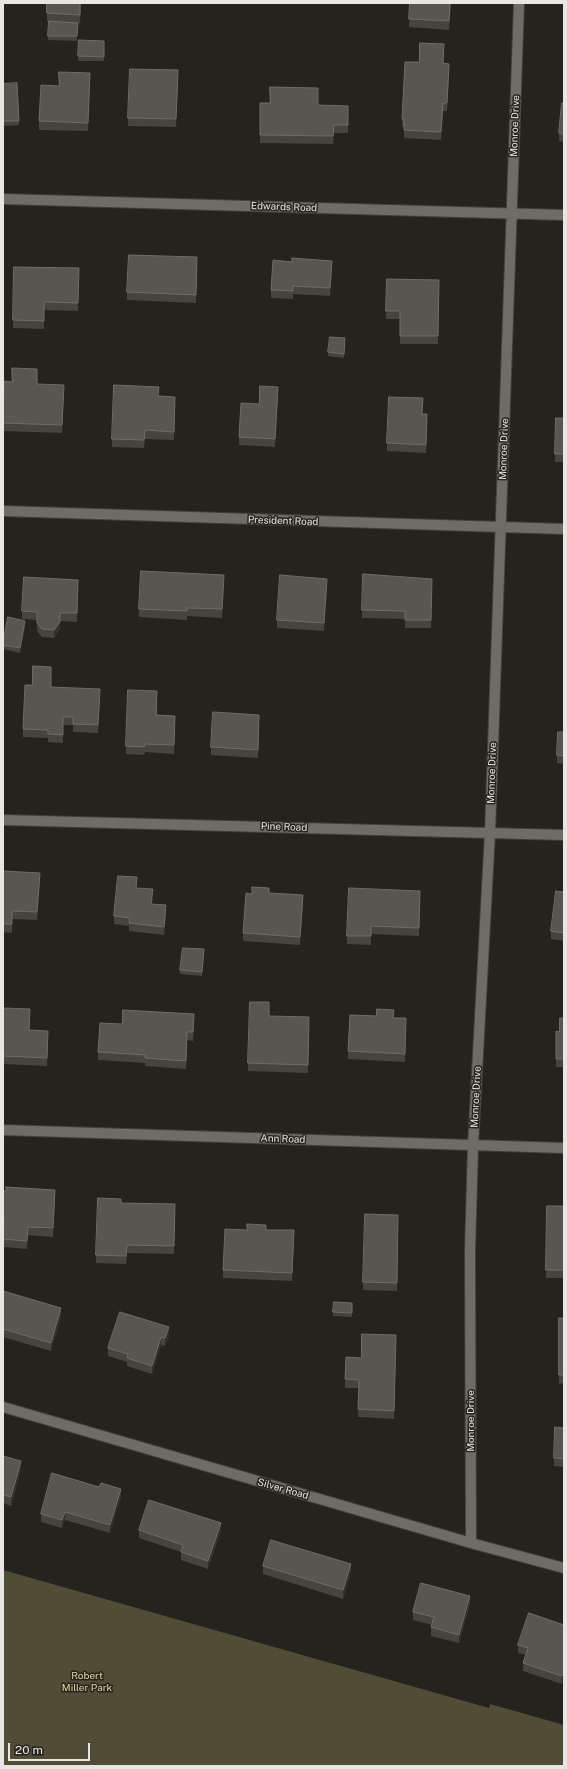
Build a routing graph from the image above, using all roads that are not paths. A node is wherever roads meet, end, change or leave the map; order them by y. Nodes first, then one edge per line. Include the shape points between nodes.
1 (519, 3) edge
2 (3, 198) edge
3 (513, 213) junction
4 (564, 215) edge
5 (3, 511) edge
6 (500, 528) junction
7 (564, 530) edge
8 (3, 820) edge
9 (490, 832) junction
10 (564, 835) edge
11 (3, 1130) edge
12 (473, 1146) junction
13 (564, 1148) edge
14 (3, 1408) edge
15 (471, 1543) junction
16 (564, 1568) edge

1 - 3 street, Monroe Drive
2 - 3 street, Edwards Road
3 - 4 street, Edwards Road
3 - 6 street, Monroe Drive
5 - 6 street, President Road
6 - 7 street, President Road
6 - 9 street, Monroe Drive
8 - 9 street, Pine Road
9 - 10 street, Pine Road
9 - 12 street, Monroe Drive
11 - 12 street, Ann Road
12 - 13 street, Ann Road
12 - 15 street, Monroe Drive via 470,1250
14 - 15 street, Silver Road
15 - 16 street, Silver Road

